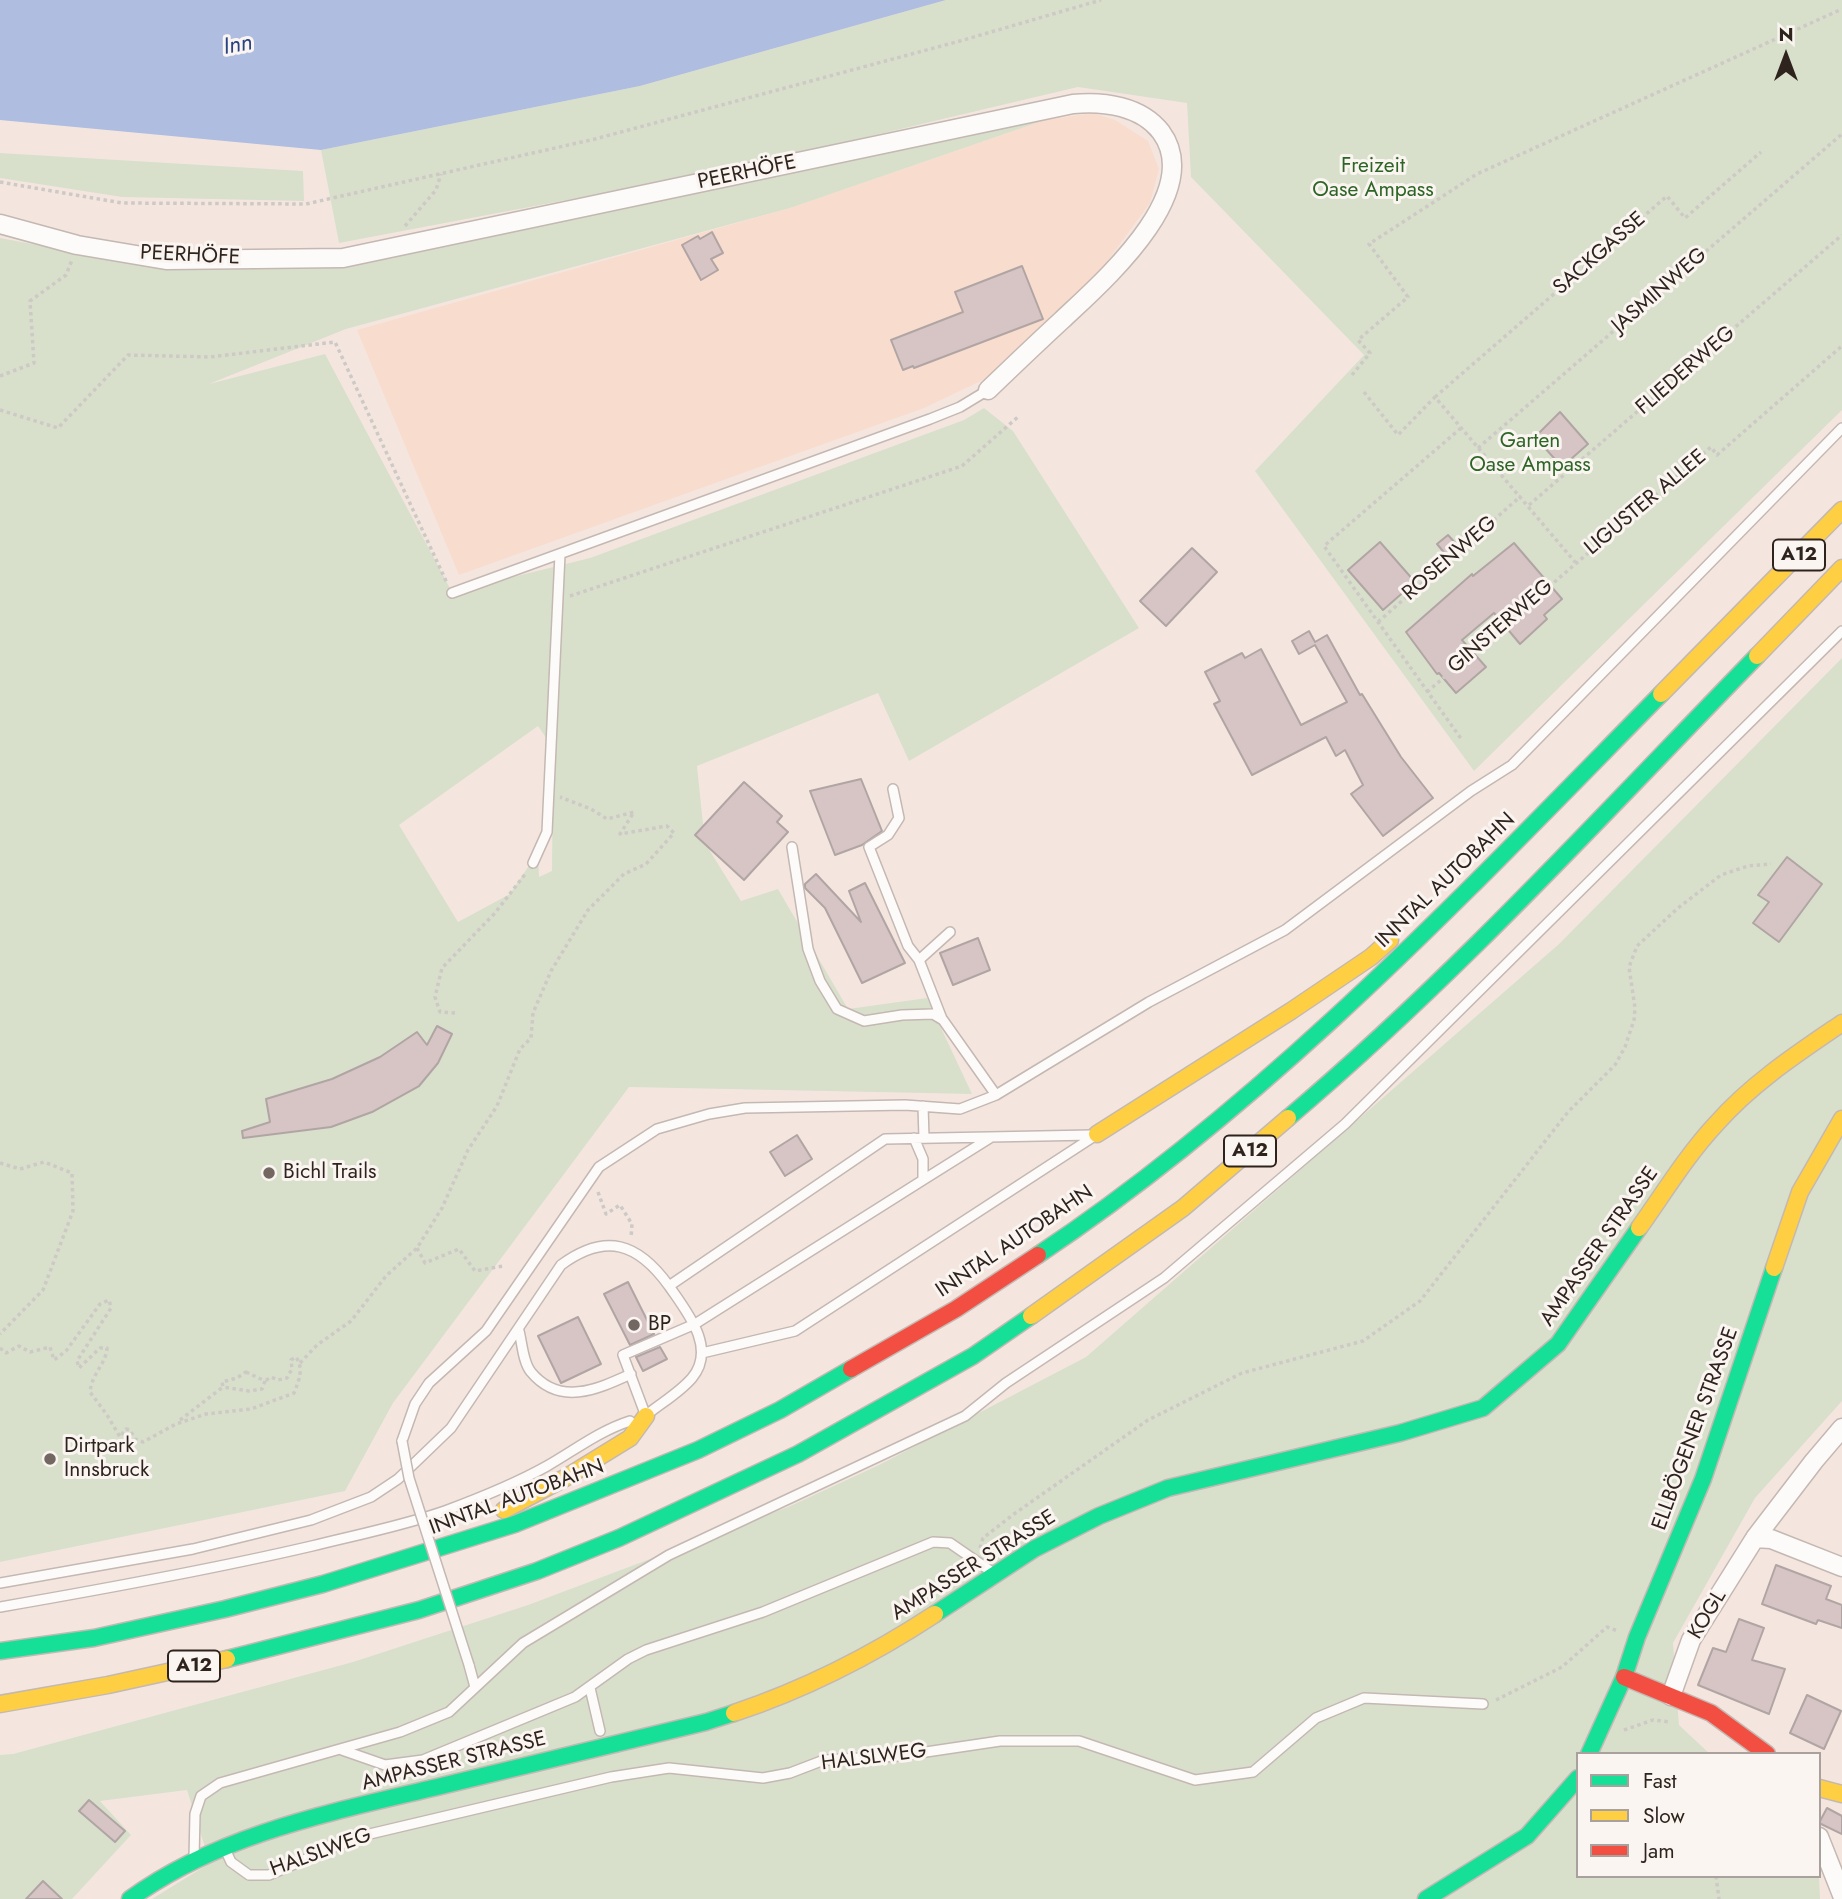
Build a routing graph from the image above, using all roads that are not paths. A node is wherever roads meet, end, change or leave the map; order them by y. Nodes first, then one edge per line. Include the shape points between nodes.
1 (0, 224) edge
2 (988, 390) joint
3 (1842, 428) edge
4 (1842, 510) edge
5 (560, 554) junction
6 (1842, 568) edge
7 (452, 593) road end
8 (1842, 631) edge
9 (893, 789) dead end
10 (792, 847) dead end
11 (533, 863) road end
12 (1460, 898) junction
13 (1420, 914) dead end
14 (1401, 931) dead end
15 (950, 932) dead end
16 (919, 960) junction
17 (943, 1020) junction
18 (1842, 1023) edge
19 (996, 1095) junction
20 (923, 1106) junction
21 (1842, 1119) edge
22 (1097, 1135) junction
23 (992, 1137) junction
24 (919, 1138) junction
25 (923, 1180) junction
26 (669, 1286) junction
27 (695, 1324) junction
28 (519, 1331) junction
29 (702, 1353) junction
30 (631, 1374) junction
31 (646, 1416) junction
32 (1842, 1428) edge
33 (1755, 1538) junction
34 (465, 1541) junction
35 (1842, 1567) edge
36 (996, 1574) junction
37 (0, 1583) edge
38 (0, 1607) edge
39 (0, 1651) edge
40 (1624, 1677) junction
41 (475, 1687) junction
42 (590, 1688) junction
43 (1671, 1696) junction
44 (0, 1704) edge
45 (1483, 1704) road end
46 (600, 1731) dead end
47 (342, 1750) junction
48 (1590, 1752) edge
49 (1765, 1752) edge
50 (1576, 1781) edge
51 (1821, 1789) edge
52 (1842, 1794) edge
53 (1821, 1842) edge
54 (223, 1847) junction
55 (195, 1860) junction
56 (1842, 1895) edge
57 (130, 1899) edge
58 (1426, 1899) edge

1 - 2 street, PEERHÖFE via 77,245 166,260 343,258 1073,104 1114,105 1146,117 1164,136 1170,153 1168,190 1160,209 1123,262
2 - 5 lane via 930,419
3 - 19 lane via 1512,765 1285,930 1149,1002
4 - 12 main road, INNTAL AUTOBAHN / A12
5 - 7 lane
5 - 11 lane via 547,832
6 - 44 main road, A12 via 1486,935 1336,1078 1183,1208 973,1356 798,1454 537,1571 419,1610 267,1650
8 - 41 lane via 1345,1124 1164,1278 1006,1383 965,1416 669,1555 523,1643
9 - 16 lane via 899,818 888,835 869,847 908,946
10 - 17 lane via 808,949 837,1009 864,1021 933,1014
12 - 13 main road
12 - 34 main road, INNTAL AUTOBAHN / A12 via 1314,1037 1168,1160 1072,1232 969,1300 780,1410 698,1450
14 - 22 main road via 1291,1011
15 - 16 lane
16 - 17 lane
17 - 19 lane
18 - 36 main road, AMPASSER STRASSE via 1773,1070 1718,1118 1558,1344 1483,1408 1400,1433 1168,1489 1088,1521
19 - 20 lane via 960,1109
20 - 24 lane
20 - 41 lane, bridge via 745,1108 657,1129 599,1167 486,1331 429,1383 415,1404 402,1441
21 - 40 main road, ELLBÖGENER STRASSE via 1800,1192 1703,1479
22 - 23 lane
22 - 29 lane via 795,1331
23 - 24 lane
23 - 25 lane
24 - 25 lane
24 - 26 lane via 885,1139
25 - 27 lane
26 - 27 lane
26 - 28 lane via 656,1268 629,1249 608,1244 589,1249 561,1265
27 - 29 lane
27 - 30 lane via 623,1355
28 - 30 lane via 529,1371 554,1389 576,1394
28 - 37 lane via 451,1428 398,1479 370,1497 311,1520 193,1549
29 - 31 lane via 693,1377
30 - 31 lane
31 - 34 main road via 629,1438 503,1510
31 - 38 lane via 608,1428 507,1486 408,1522 253,1559
32 - 33 street, KOGL
33 - 35 street via 1771,1539
33 - 43 street, KOGL via 1691,1640
34 - 39 main road, INNTAL AUTOBAHN / A12 via 225,1609
36 - 42 lane via 950,1543 933,1542 763,1612 646,1650
36 - 54 main road, AMPASSER STRASSE via 900,1637 832,1675 770,1701 706,1722 329,1813
40 - 43 main road
40 - 48 main road, ELLBÖGENER STRASSE
41 - 47 lane via 449,1712
42 - 46 lane
42 - 47 lane via 423,1760 386,1765
43 - 49 main road via 1726,1721
45 - 54 lane, HALSLWEG via 1364,1698 1316,1718 1253,1772 1195,1780 1079,1741 1000,1741 899,1756 824,1760 763,1778 669,1768 611,1777 357,1837 269,1875 249,1875 231,1862
47 - 55 lane via 220,1783 201,1796 195,1814
50 - 58 main road via 1527,1836
51 - 52 main road
53 - 56 street
54 - 55 main road, AMPASSER STRASSE
55 - 57 main road, AMPASSER STRASSE

